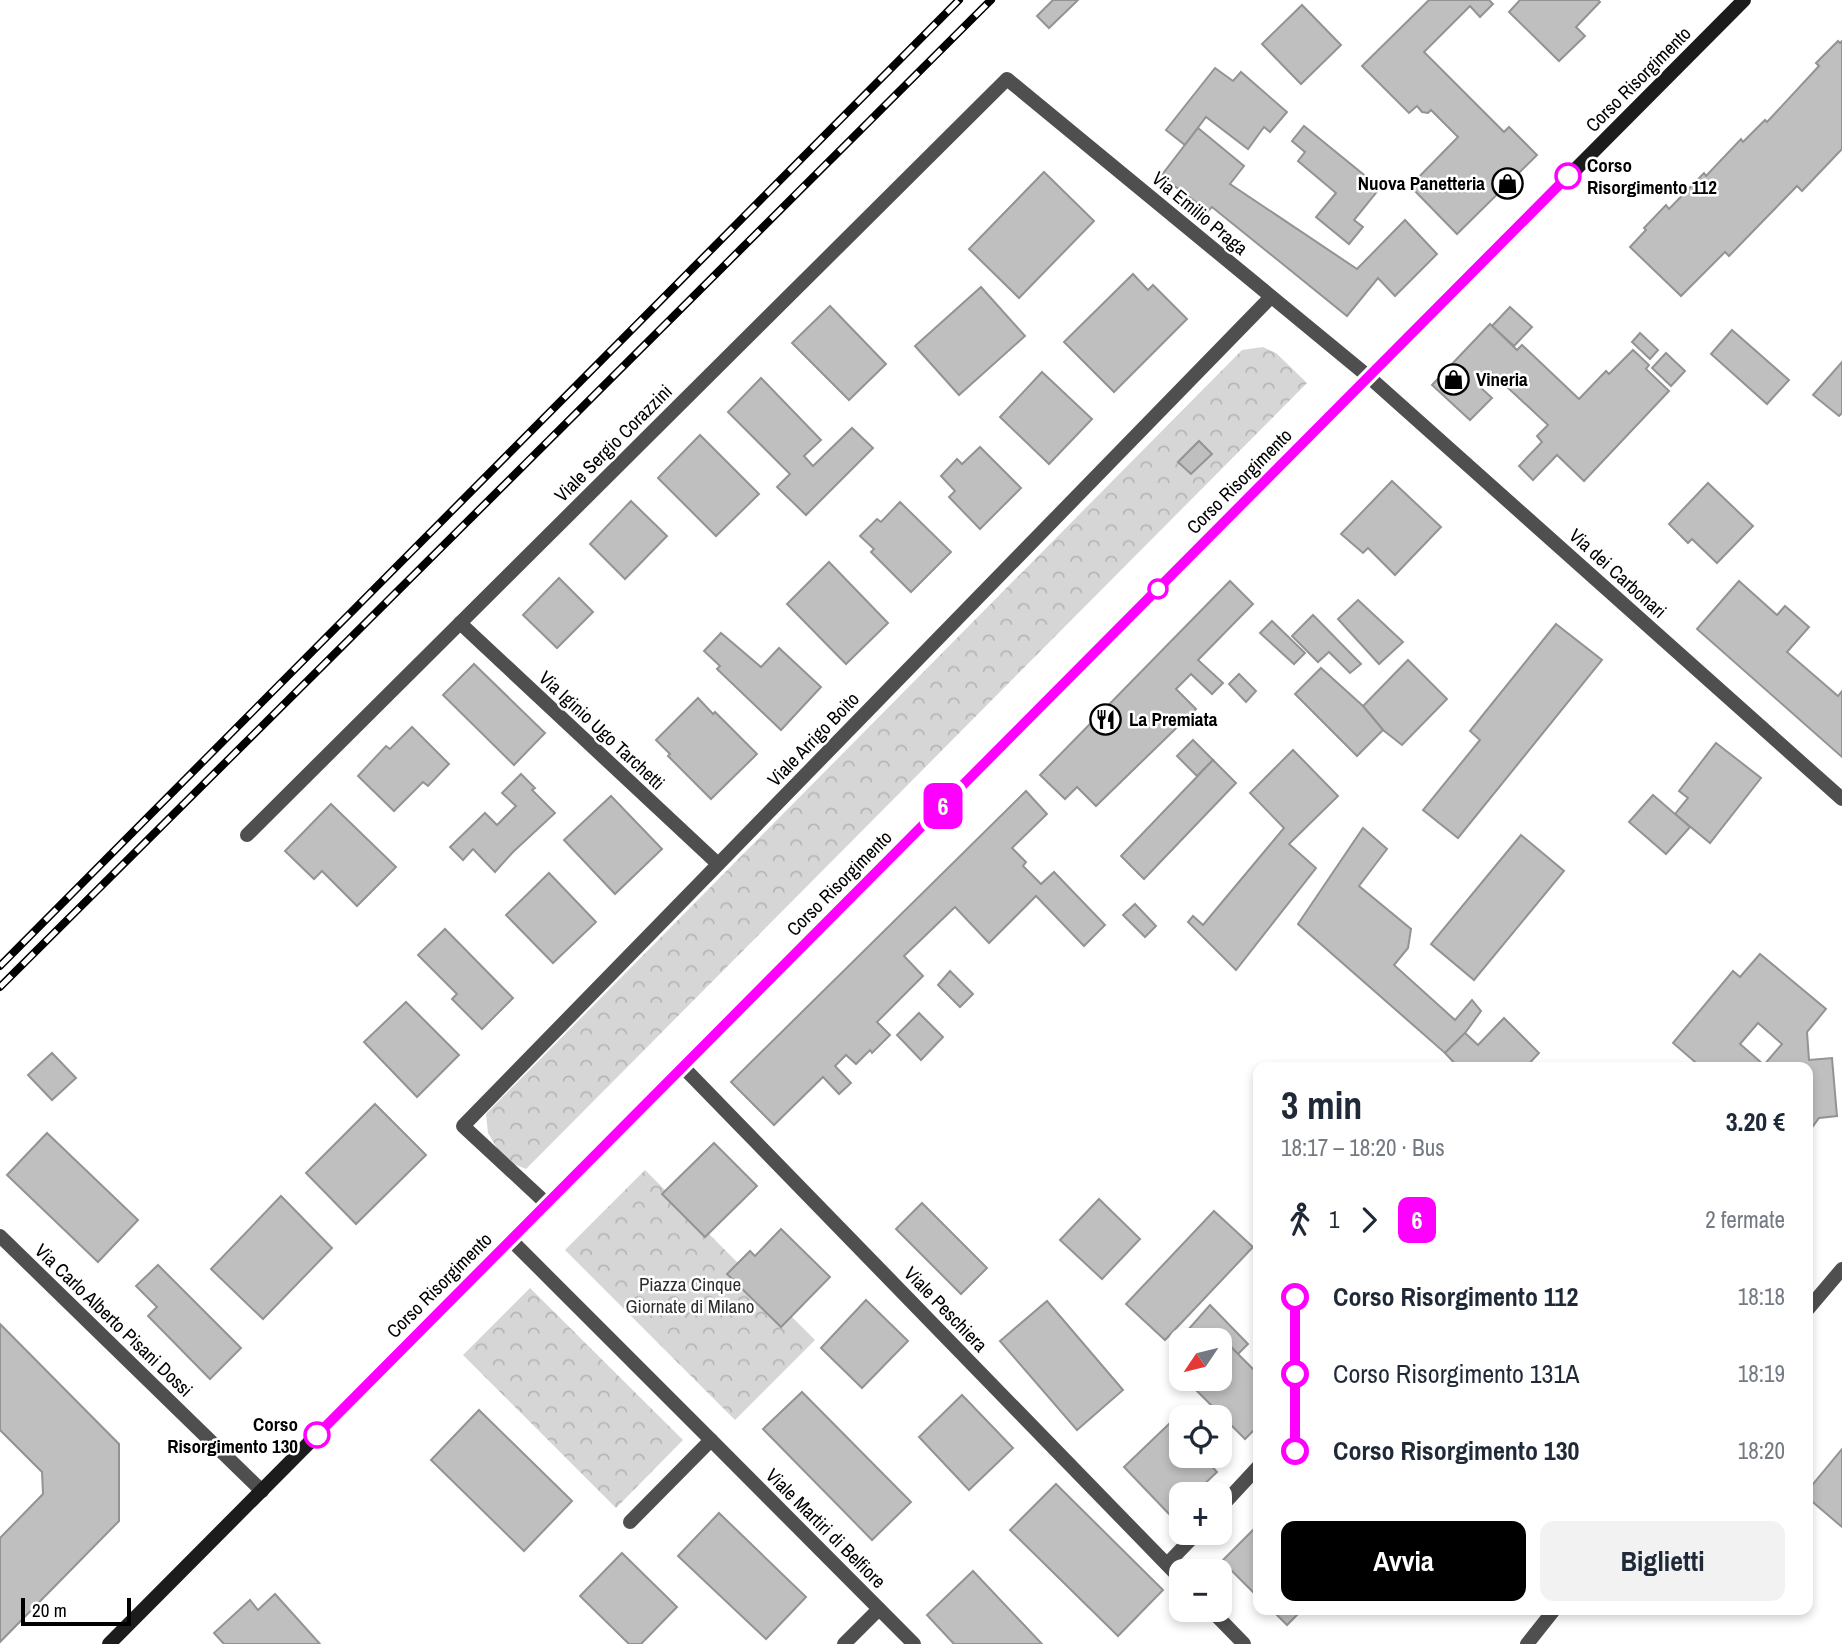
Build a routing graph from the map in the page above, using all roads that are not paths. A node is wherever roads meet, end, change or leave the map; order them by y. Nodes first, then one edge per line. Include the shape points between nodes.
1 (1744, 0) edge
2 (1007, 79) joint
3 (1271, 297) junction
4 (1369, 377) junction
5 (460, 623) junction
6 (1842, 799) edge
7 (247, 835) dead end
8 (718, 864) junction
9 (683, 1067) junction
10 (547, 1204) junction
11 (0, 1236) edge
12 (511, 1240) junction
13 (1842, 1269) edge
14 (1813, 1303) edge
15 (711, 1440) junction
16 (1253, 1472) edge
17 (262, 1491) junction
18 (1232, 1495) edge
19 (630, 1522) dead end
20 (1185, 1545) edge
21 (1167, 1564) joint
22 (879, 1609) junction
23 (1550, 1615) edge
24 (1223, 1622) edge
25 (109, 1644) edge
26 (844, 1644) edge
27 (914, 1644) edge
28 (1244, 1644) edge
29 (1527, 1644) edge

1 - 4 main road, Corso Risorgimento
2 - 3 street, Via Emilio Praga
2 - 5 street, Viale Sergio Corazzini
3 - 4 street, Via Emilio Praga
3 - 8 street, Viale Arrigo Boito
4 - 6 street, Via dei Carbonari
4 - 9 main road, Corso Risorgimento
5 - 7 street, Viale Sergio Corazzini
5 - 8 street, Via Iginio Ugo Tarchetti
8 - 10 street, Viale Arrigo Boito via 463,1126
9 - 10 main road, Corso Risorgimento
9 - 21 street, Viale Peschiera
10 - 12 main road, Corso Risorgimento
11 - 17 street, Via Carlo Alberto Pisani Dossi
12 - 15 street
12 - 17 main road, Corso Risorgimento
13 - 14 street
15 - 19 street
15 - 22 street, Viale Martiri di Belfiore
16 - 18 street
17 - 25 main road, Corso Risorgimento
20 - 21 street
22 - 26 street
22 - 27 street, Viale Martiri di Belfiore
23 - 29 street
24 - 28 street

